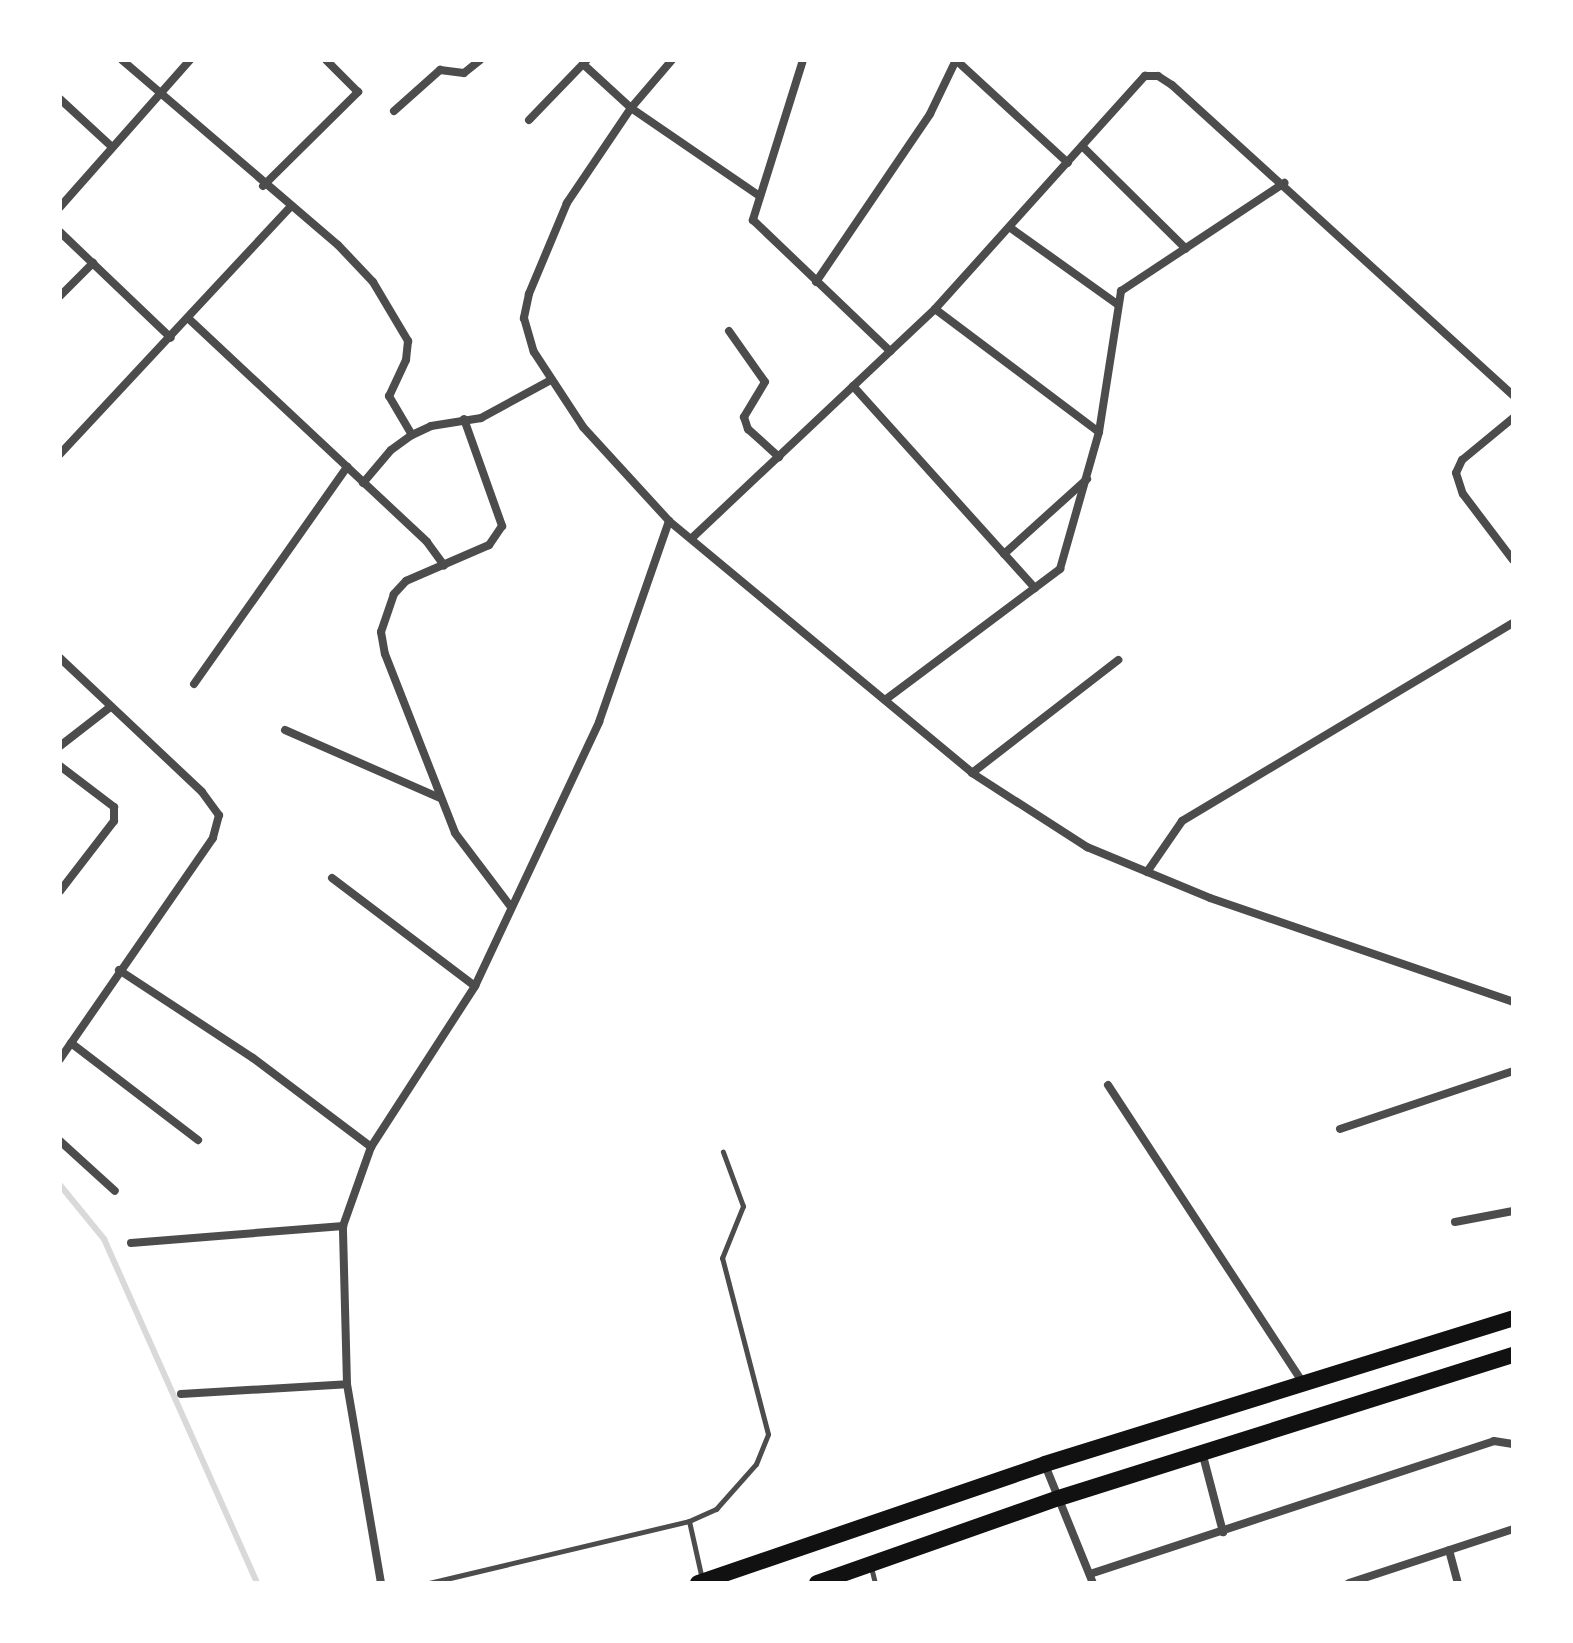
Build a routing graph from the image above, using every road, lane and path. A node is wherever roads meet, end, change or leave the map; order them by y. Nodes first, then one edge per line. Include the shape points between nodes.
1 (122, 60) edge
2 (190, 60) edge
3 (326, 60) edge
4 (480, 60) edge
5 (672, 60) edge
6 (803, 60) edge
7 (956, 60) edge
8 (585, 62) edge
9 (157, 95) junction
10 (60, 99) edge
11 (631, 108) junction
12 (394, 111) dead end
13 (529, 120) dead end
14 (1082, 146) junction
15 (112, 147) junction
16 (1068, 163) junction
17 (1284, 183) junction
18 (263, 186) junction
19 (758, 195) junction
20 (60, 207) edge
21 (290, 207) junction
22 (1012, 229) junction
23 (60, 232) edge
24 (1186, 249) junction
25 (93, 263) junction
26 (816, 282) junction
27 (60, 296) edge
28 (1117, 304) junction
29 (935, 309) junction
30 (189, 319) junction
31 (729, 331) dead end
32 (171, 338) junction
33 (890, 351) junction
34 (549, 381) junction
35 (853, 386) junction
36 (1513, 395) edge
37 (1513, 418) edge
38 (464, 419) junction
39 (1099, 432) junction
40 (412, 435) junction
41 (60, 454) edge
42 (779, 457) junction
43 (347, 467) junction
44 (1087, 478) junction
45 (363, 483) junction
46 (669, 521) junction
47 (693, 537) junction
48 (1004, 554) junction
49 (1513, 560) edge
50 (444, 565) junction
51 (1035, 588) junction
52 (1513, 623) edge
53 (60, 658) edge
54 (1118, 660) dead end
55 (194, 684) dead end
56 (885, 700) junction
57 (109, 708) junction
58 (285, 730) dead end
59 (60, 746) edge
60 (60, 766) edge
61 (972, 773) junction
62 (441, 799) junction
63 (1147, 872) junction
64 (332, 878) dead end
65 (60, 891) edge
66 (511, 907) junction
67 (119, 970) junction
68 (475, 986) junction
69 (1513, 1002) edge
70 (71, 1043) junction
71 (60, 1059) edge
72 (1513, 1071) edge
73 (1108, 1085) dead end
74 (1340, 1129) dead end
75 (198, 1140) dead end
76 (60, 1141) edge
77 (371, 1147) junction
78 (723, 1152) dead end
79 (115, 1191) dead end
80 (1513, 1211) edge
81 (1455, 1222) dead end
82 (343, 1226) junction
83 (131, 1243) dead end
84 (1513, 1318) edge
85 (1513, 1355) edge
86 (347, 1384) junction
87 (1305, 1385) junction
88 (181, 1394) dead end
89 (1513, 1444) edge
90 (1202, 1452) junction
91 (1045, 1464) junction
92 (1059, 1498) junction
93 (689, 1521) junction
94 (1513, 1529) edge
95 (1223, 1532) junction
96 (1449, 1550) junction
97 (871, 1566) junction
98 (1091, 1578) edge
99 (710, 1581) edge
100 (381, 1583) edge
101 (429, 1583) edge
102 (817, 1583) edge
103 (875, 1583) edge
104 (1349, 1583) edge
105 (1458, 1583) edge

1 - 9 street
2 - 9 street
3 - 18 street via 358,92
4 - 12 street via 464,73 440,70
5 - 11 street
6 - 19 street
7 - 16 street
7 - 26 street via 930,114
8 - 11 street
8 - 13 street
9 - 15 street
9 - 18 street
10 - 15 street
11 - 19 street
11 - 34 street via 567,203 529,294 524,318
14 - 16 street
14 - 17 street via 1135,84 1145,76 1158,76
14 - 24 street
15 - 20 street
16 - 22 street
17 - 24 street
17 - 36 street
18 - 21 street
19 - 26 street via 753,220
21 - 30 street
21 - 40 street via 373,282 405,330 409,349 389,396
22 - 28 street
22 - 29 street
23 - 25 street
24 - 28 street via 1130,282
25 - 27 street
25 - 32 street
26 - 33 street
28 - 39 street
29 - 33 street
29 - 39 street
30 - 32 street
30 - 43 street
31 - 42 street via 765,382 744,417 748,429
32 - 41 street
33 - 35 street
34 - 38 street via 481,418
34 - 46 street via 583,427
35 - 42 street
35 - 48 street
37 - 49 street via 1462,460 1456,473 1463,494
38 - 40 street
38 - 50 street via 502,526 489,545
39 - 44 street
40 - 45 street
42 - 47 street
43 - 45 street
43 - 55 street
44 - 48 street
44 - 51 street via 1068,553 1060,569
45 - 50 street
46 - 47 street
46 - 66 street via 599,722
47 - 56 street
48 - 51 street
50 - 62 street via 406,581 394,594 381,632
51 - 56 street
52 - 63 street via 1182,821
53 - 57 street
54 - 61 street
56 - 61 street
57 - 59 street
57 - 67 street via 202,792 219,815 213,838
58 - 62 street
60 - 65 street via 106,798 114,807 114,821
61 - 63 street via 1087,847
62 - 66 street via 455,833
63 - 69 street
64 - 68 street
66 - 68 street
67 - 70 street
67 - 77 street via 253,1058
68 - 77 street
70 - 71 street
70 - 75 street
72 - 74 street
73 - 87 street
76 - 79 street
77 - 82 street
78 - 93 lane via 743,1206 722,1258 768,1434 736,1492
80 - 81 street
82 - 83 street
82 - 86 street
84 - 87 main road
85 - 90 main road
86 - 88 street
86 - 100 street
87 - 91 main road
89 - 95 street via 1494,1441
90 - 92 main road
90 - 95 street
91 - 92 street
91 - 99 main road
92 - 97 main road
92 - 98 street
93 - 99 lane
93 - 101 lane
94 - 96 street
95 - 98 street
96 - 104 street
96 - 105 street
97 - 102 main road
97 - 103 lane

